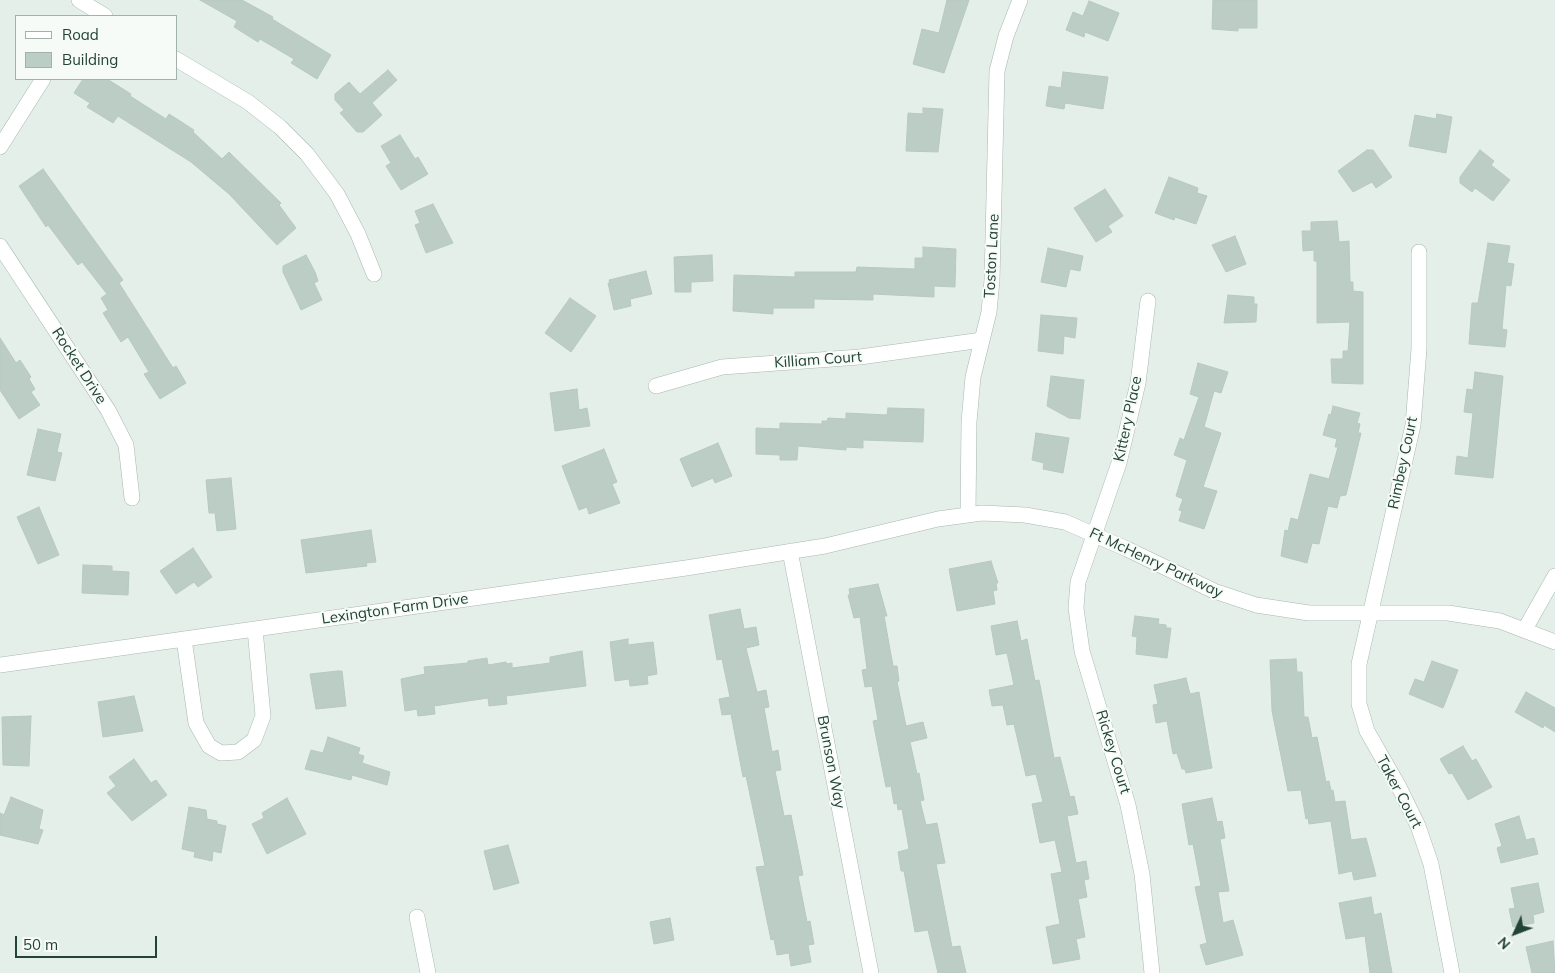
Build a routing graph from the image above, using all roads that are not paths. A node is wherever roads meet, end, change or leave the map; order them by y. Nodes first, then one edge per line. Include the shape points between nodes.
1 (1020, 0) edge
2 (82, 7) edge
3 (103, 15) edge
4 (178, 60) edge
5 (42, 80) edge
6 (0, 147) edge
7 (0, 246) edge
8 (1419, 252) dead end
9 (374, 274) dead end
10 (1148, 301) dead end
11 (982, 340) junction
12 (656, 386) dead end
13 (132, 498) dead end
14 (968, 514) junction
15 (1094, 534) junction
16 (790, 551) junction
17 (1555, 576) edge
18 (1370, 612) junction
19 (255, 629) junction
20 (1525, 629) junction
21 (184, 639) junction
22 (1555, 642) edge
23 (0, 665) edge
24 (417, 917) dead end
25 (428, 973) edge
26 (871, 973) edge
27 (1152, 973) edge
28 (1452, 973) edge

1 - 11 street, Toston Lane via 997,71 992,280
2 - 3 street
4 - 9 street via 248,102 307,154 341,202
5 - 6 street
7 - 13 street, Rocket Drive via 102,402 126,445
8 - 18 street, Rimbey Court via 1419,349 1414,425
10 - 15 street, Kittery Place via 1138,383 1122,454
11 - 12 street, Killiam Court via 860,357 722,367
11 - 14 street, Toston Lane via 973,377 969,422
14 - 15 street, Ft McHenry Parkway via 1048,518
14 - 16 street, Ft McHenry Parkway
15 - 18 street, Ft McHenry Parkway via 1214,591 1256,605 1309,613
15 - 27 street, Rickey Court via 1078,582 1078,634 1128,805 1142,874
16 - 19 street, Lexington Farm Drive
16 - 26 street, Brunson Way
17 - 20 street
18 - 20 street, Ft McHenry Parkway via 1448,613 1500,621
18 - 28 street, Taker Court via 1359,664 1359,704 1366,731 1418,826 1431,864
19 - 21 street, Lexington Farm Drive
19 - 21 street via 263,716 254,740 238,752 221,753 209,746 196,723
20 - 22 street, Ft McHenry Parkway
21 - 23 street, Lexington Farm Drive
24 - 25 street

